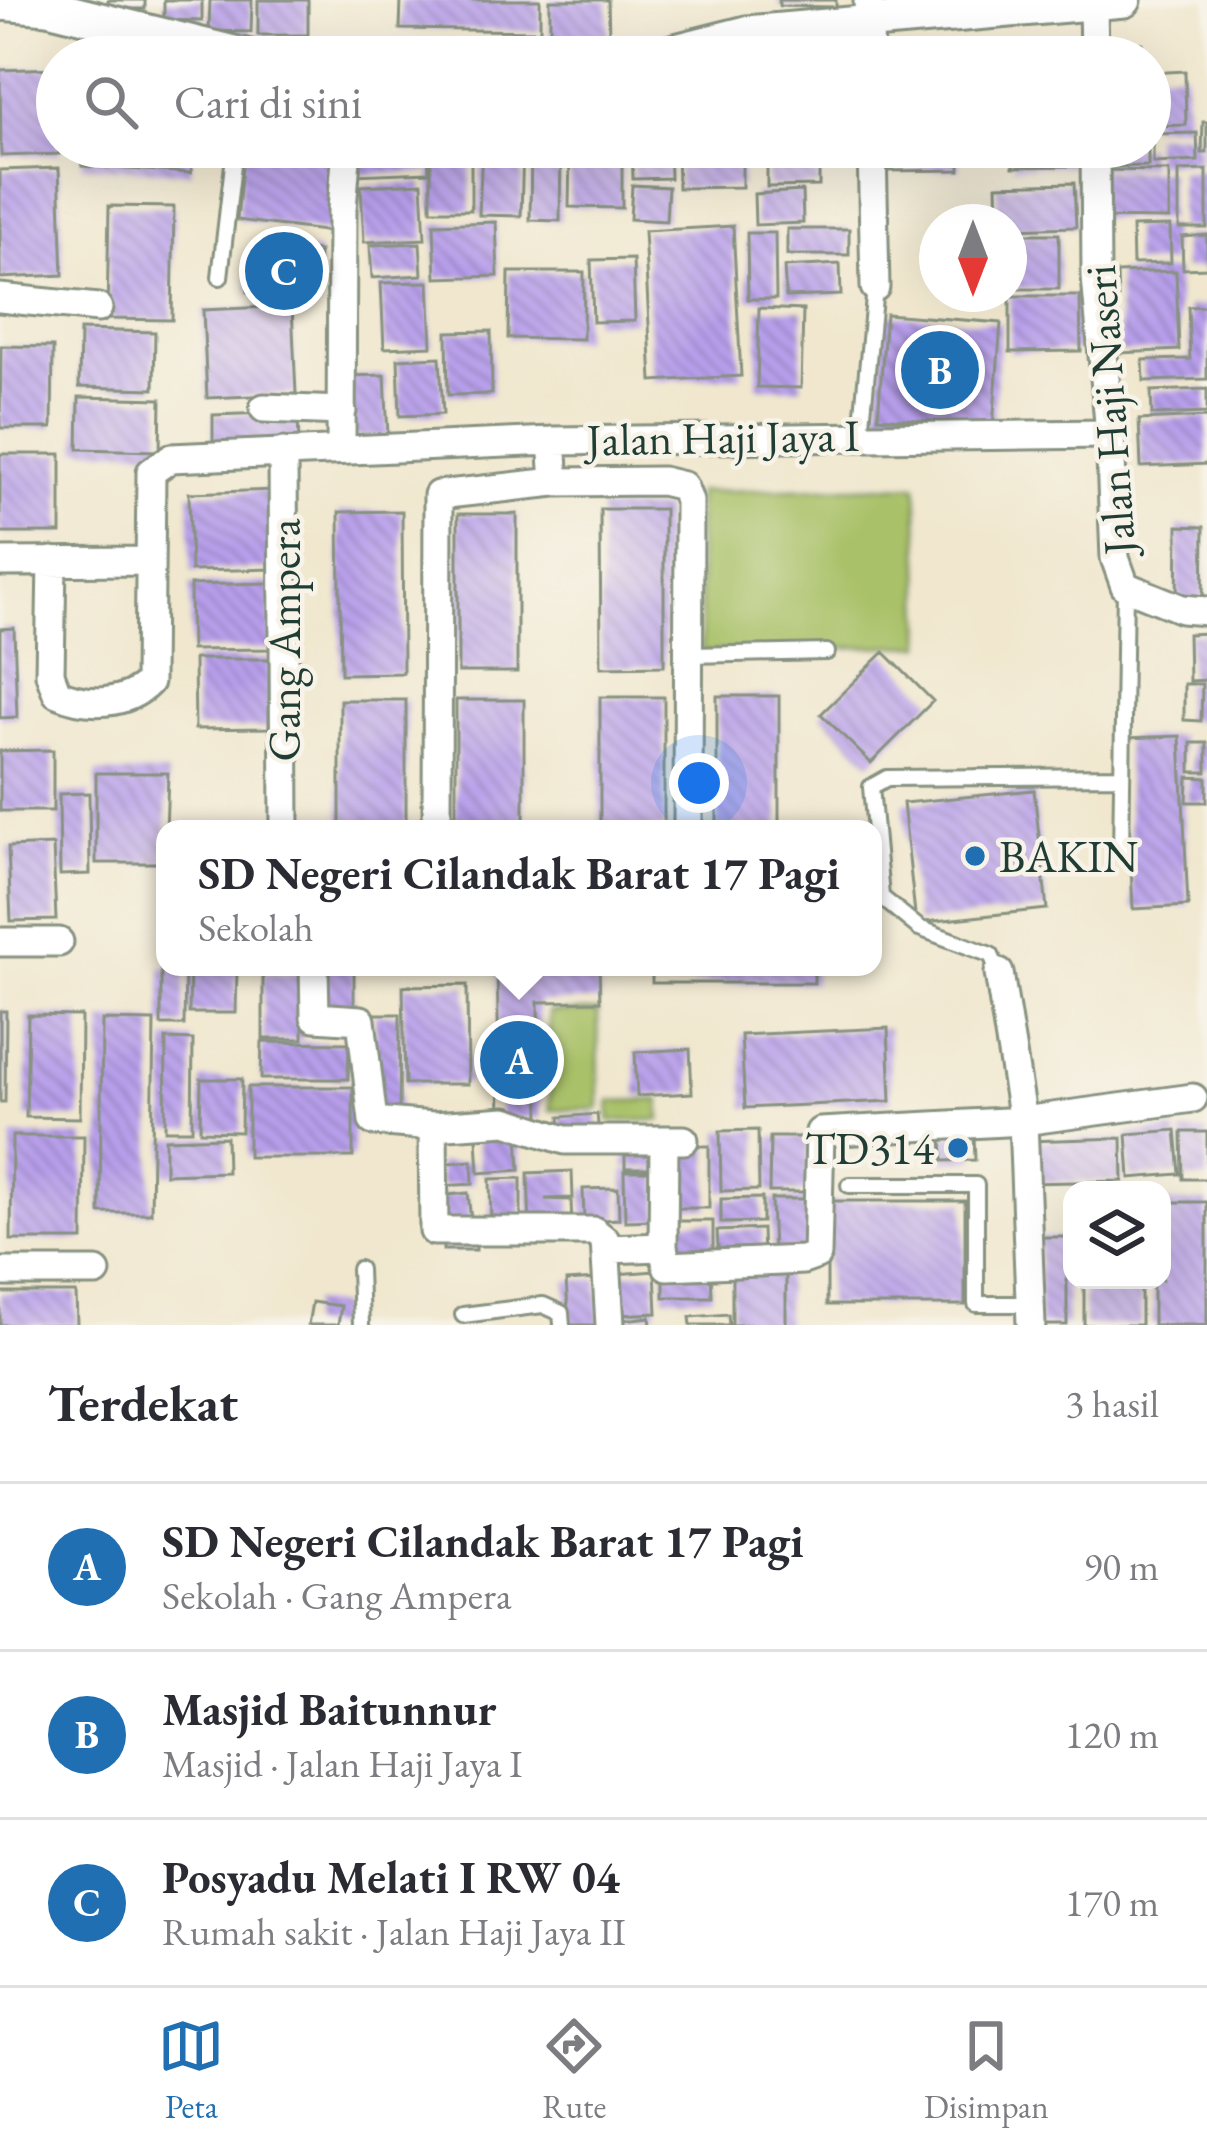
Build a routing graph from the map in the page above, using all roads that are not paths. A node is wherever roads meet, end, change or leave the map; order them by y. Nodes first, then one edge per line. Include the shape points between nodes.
1 (0, 3) edge
2 (48, 3) edge
3 (1108, 3) edge
4 (1021, 6) edge
5 (869, 27) edge
6 (170, 36) edge
7 (735, 36) edge
8 (1099, 36) edge
9 (233, 168) edge
10 (345, 168) edge
11 (872, 168) edge
12 (1094, 168) edge
13 (220, 277) dead end
14 (875, 287) joint
15 (0, 298) edge
16 (98, 308) dead end
17 (264, 408) dead end
18 (341, 411) junction
19 (861, 434) junction
20 (1109, 434) junction
21 (552, 441) junction
22 (341, 450) junction
23 (283, 452) junction
24 (555, 482) junction
25 (52, 561) junction
26 (147, 561) junction
27 (0, 562) edge
28 (1125, 586) junction
29 (1207, 611) edge
30 (826, 652) dead end
31 (691, 656) junction
32 (1122, 776) junction
33 (285, 820) edge
34 (437, 820) edge
35 (688, 820) edge
36 (875, 820) edge
37 (1121, 853) dead end
38 (882, 898) edge
39 (0, 942) edge
40 (59, 942) dead end
41 (999, 973) joint
42 (314, 976) edge
43 (1193, 1099) dead end
44 (1023, 1120) junction
45 (433, 1126) junction
46 (849, 1185) dead end
47 (663, 1247) junction
48 (606, 1249) junction
49 (358, 1268) dead end
50 (0, 1272) edge
51 (96, 1272) dead end
52 (1031, 1314) edge
53 (463, 1315) dead end
54 (361, 1325) edge
55 (562, 1325) edge
56 (610, 1325) edge

1 - 2 street
2 - 6 street
3 - 4 street
3 - 8 street
4 - 5 street
5 - 7 street
9 - 13 lane
10 - 18 street
11 - 14 street
12 - 20 street, Jalan Haji Naseri
14 - 19 lane
15 - 16 street
17 - 18 street
18 - 22 street
19 - 20 street, Jalan Haji Jaya I
19 - 21 street, Jalan Haji Jaya I
20 - 28 street, Jalan Haji Naseri via 1114,558
21 - 22 street, Jalan Haji Jaya I
21 - 24 street, Jalan Haji Jaya I
22 - 23 street, Jalan Haji Jaya I
23 - 26 street, Jalan Haji Jaya I via 159,464 151,472
23 - 33 street, Gang Ampera
24 - 31 street, Jalan Haji Jaya I via 683,486
24 - 34 street, Jalan Haji Jaya I via 438,496
25 - 26 street
25 - 26 street via 50,674 57,693 93,701 136,695 149,682
25 - 27 street
28 - 29 street, Jalan Haji Naseri
28 - 32 lane
30 - 31 lane
31 - 35 street, Jalan Haji Jaya I
32 - 36 lane via 887,778 872,787
32 - 37 lane
38 - 41 lane via 919,928 991,955
39 - 40 street
41 - 44 street
42 - 45 street via 315,1018 362,1021 373,1121
43 - 44 street
44 - 47 street via 820,1132 817,1255 803,1261 667,1266
44 - 52 street
45 - 47 street via 506,1120 565,1141 674,1140
45 - 48 street via 436,1233 594,1231
46 - 52 lane via 976,1185 976,1304
47 - 48 street
48 - 56 street
49 - 54 lane
50 - 51 street
53 - 55 lane via 543,1305 561,1313

